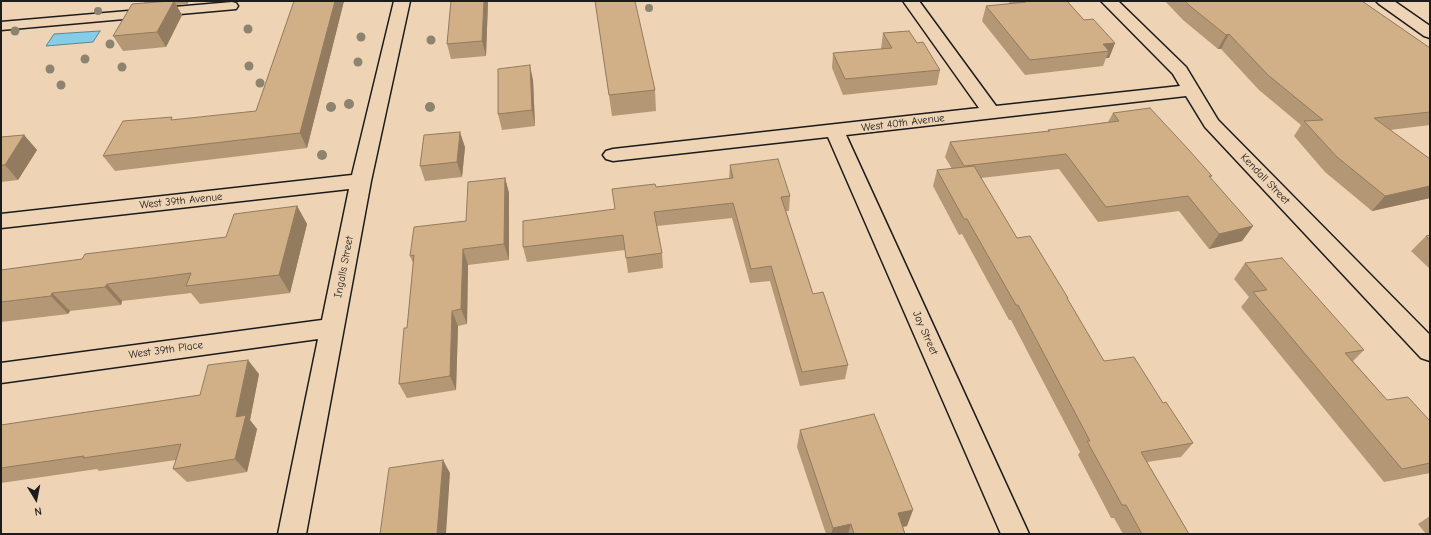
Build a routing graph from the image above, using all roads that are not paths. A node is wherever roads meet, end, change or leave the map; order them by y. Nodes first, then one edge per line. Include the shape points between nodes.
1 (402, 1) edge
2 (911, 1) edge
3 (1109, 1) edge
4 (1384, 1) edge
5 (232, 6) dead end
6 (1, 26) edge
7 (1430, 33) edge
8 (1192, 90) junction
9 (992, 113) junction
10 (834, 131) junction
11 (613, 155) dead end
12 (361, 181) junction
13 (1, 222) edge
14 (332, 328) junction
15 (1430, 352) edge
16 (1, 373) edge
17 (292, 534) edge
18 (1015, 534) edge

1 - 12 street, Ingalls Street
2 - 9 street
3 - 8 street, Kendall Street via 1180,72
4 - 7 street
5 - 6 lane
8 - 9 street, West 40th Avenue
8 - 15 street, Kendall Street via 1211,123
9 - 10 street, West 40th Avenue
10 - 11 street, West 40th Avenue
10 - 18 street, Jay Street
12 - 13 street, West 39th Avenue
12 - 14 street, Ingalls Street
14 - 16 street, West 39th Place
14 - 17 street, Ingalls Street

